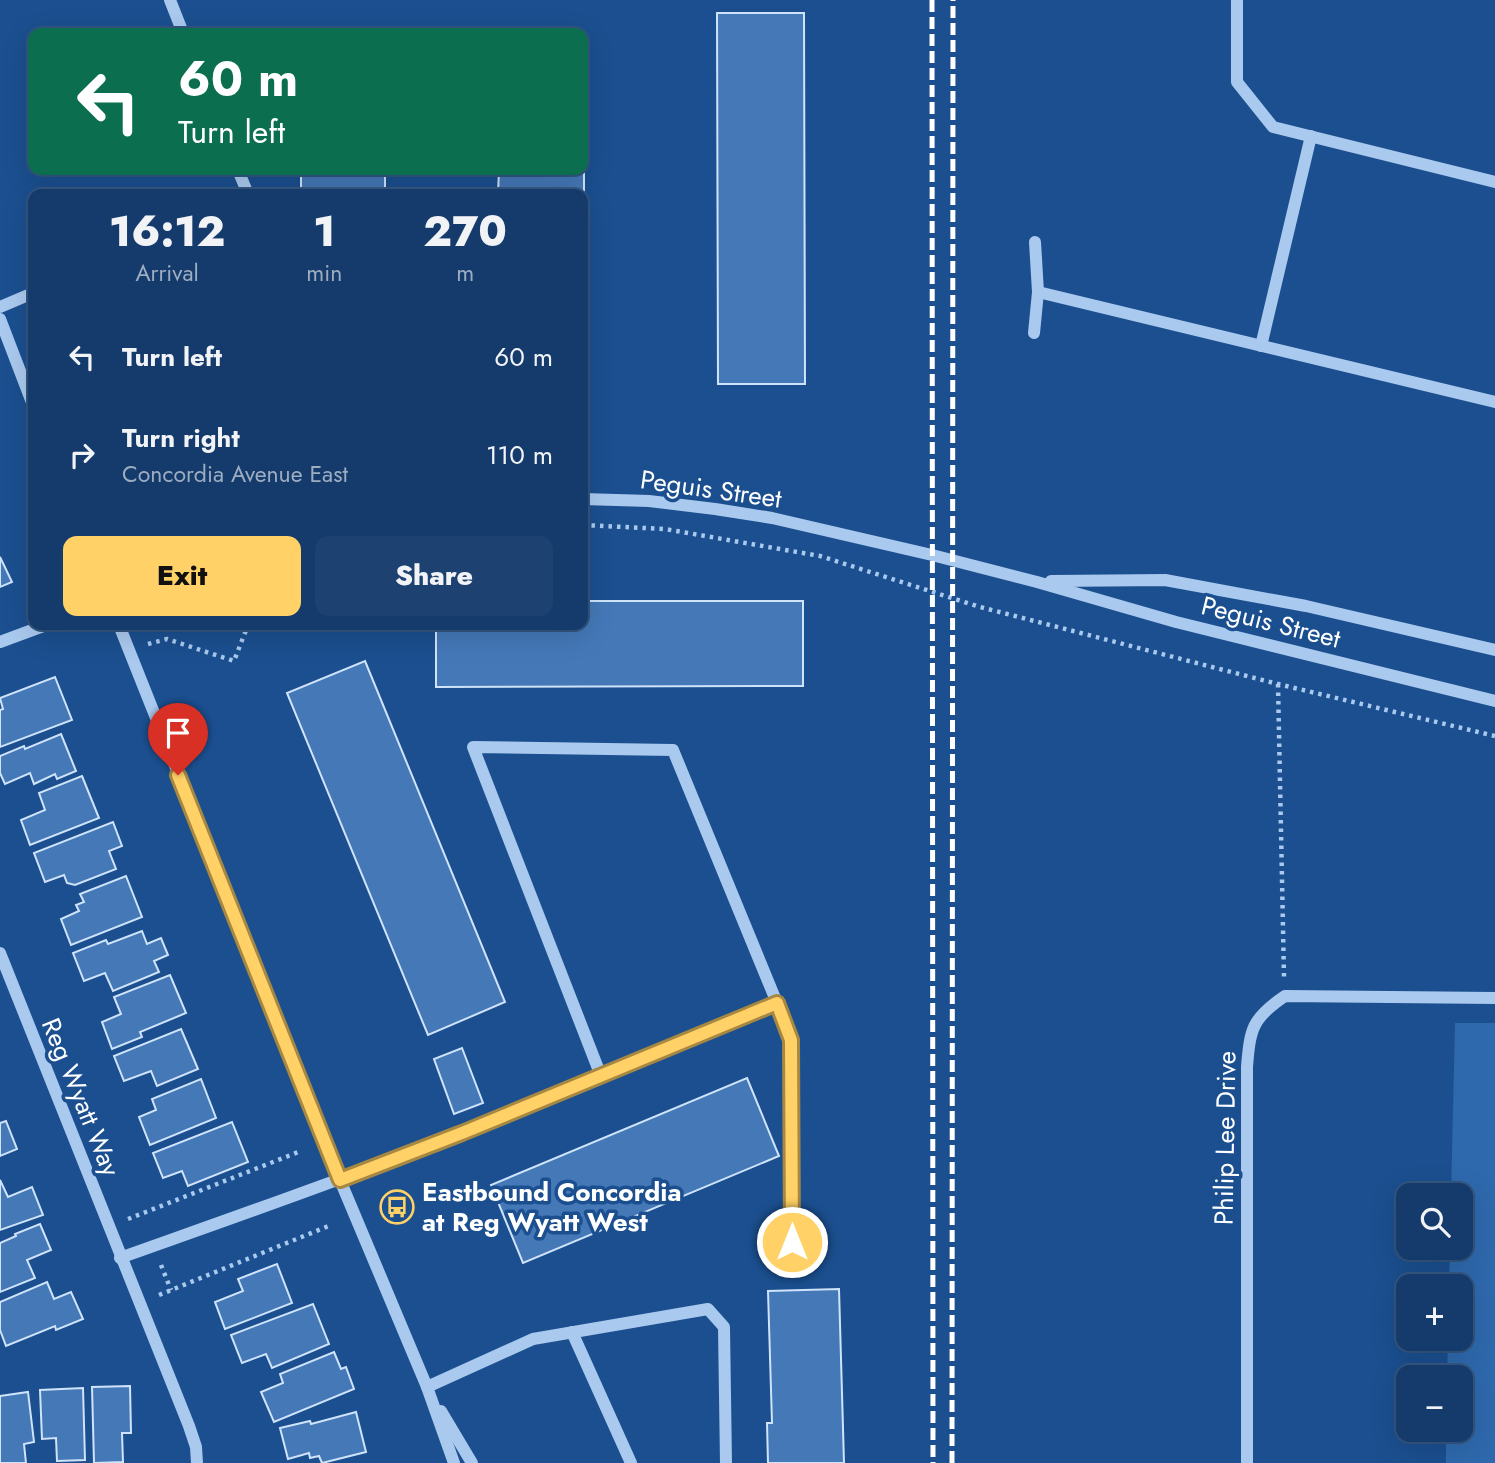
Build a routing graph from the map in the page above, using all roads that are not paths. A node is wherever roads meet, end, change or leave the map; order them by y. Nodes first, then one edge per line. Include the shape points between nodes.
1 (170, 0) edge
2 (1237, 0) edge
3 (181, 28) edge
4 (1311, 136) junction
5 (1495, 182) edge
6 (1035, 242) dead end
7 (1038, 292) junction
8 (28, 295) edge
9 (0, 307) edge
10 (0, 319) edge
11 (1034, 333) dead end
12 (1261, 346) junction
13 (28, 392) edge
14 (1495, 402) edge
15 (588, 499) edge
16 (1037, 582) junction
17 (32, 630) edge
18 (121, 630) edge
19 (0, 642) edge
20 (1495, 650) edge
21 (1495, 701) edge
22 (0, 953) edge
23 (1495, 998) edge
24 (777, 1003) junction
25 (601, 1076) junction
26 (340, 1180) junction
27 (792, 1242) dead end
28 (120, 1258) junction
29 (572, 1332) junction
30 (427, 1387) junction
31 (197, 1463) edge
32 (454, 1463) edge
33 (472, 1463) edge
34 (631, 1463) edge
35 (726, 1463) edge
36 (1247, 1463) edge

1 - 3 street
2 - 4 street via 1237,82 1273,127
4 - 5 street
4 - 12 street
6 - 7 street
7 - 11 street
7 - 12 street
8 - 9 street
10 - 13 street
12 - 14 street
15 - 16 street, Peguis Street via 649,501 772,518
16 - 20 street, Peguis Street via 1165,580 1306,606
16 - 21 street, Peguis Street via 1176,622
17 - 19 street
18 - 26 street
22 - 28 street, Reg Wyatt Way
23 - 36 street, Philip Lee Drive via 1285,996 1257,1020 1247,1067
24 - 25 street
24 - 25 street via 673,750 473,747
24 - 27 street via 791,1040
25 - 26 street
26 - 28 street
26 - 30 street
28 - 31 street, Reg Wyatt Way via 189,1426
29 - 30 street via 533,1339
29 - 34 street
29 - 35 street via 708,1308 724,1328
30 - 32 street
30 - 33 street

